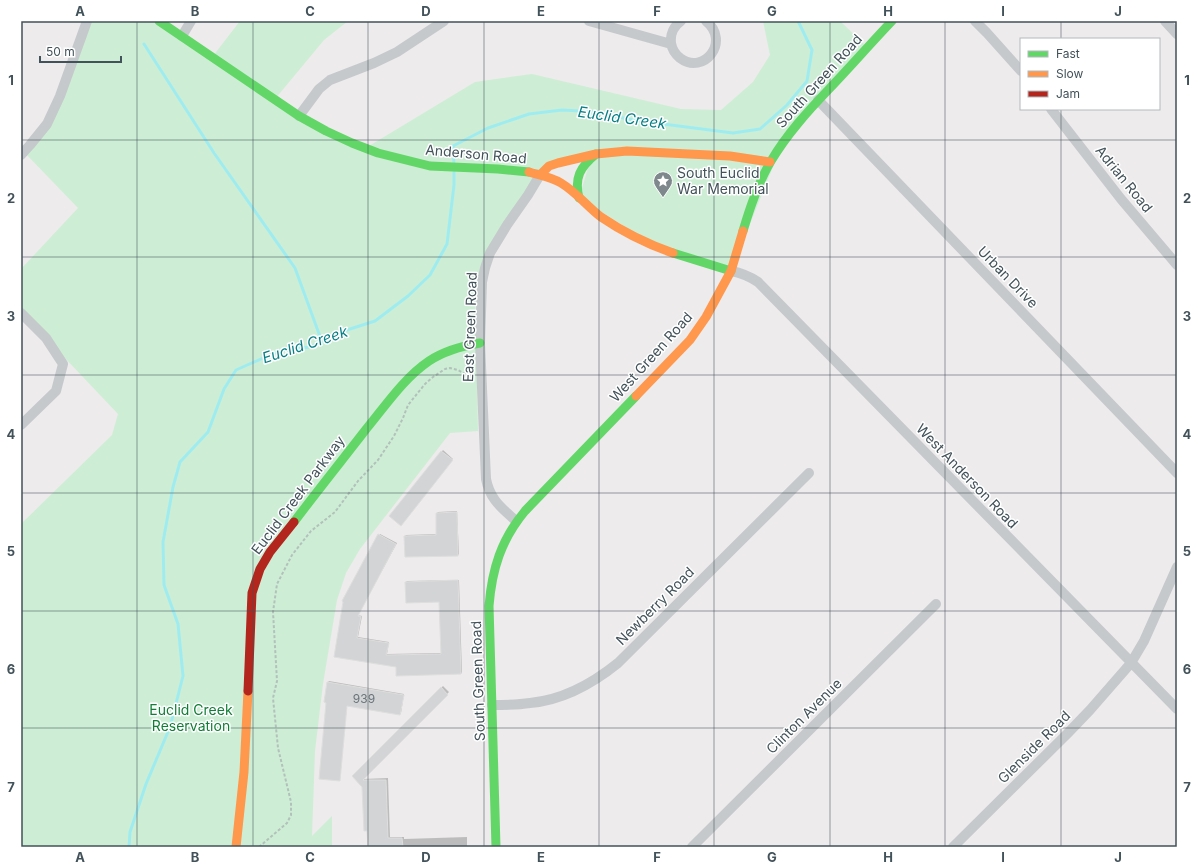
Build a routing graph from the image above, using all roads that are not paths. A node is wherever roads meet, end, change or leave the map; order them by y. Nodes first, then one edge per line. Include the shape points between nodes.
1 (87, 21) edge
2 (159, 21) edge
3 (191, 21) edge
4 (444, 21) edge
5 (589, 21) edge
6 (681, 21) edge
7 (706, 21) edge
8 (892, 21) edge
9 (975, 21) edge
10 (1165, 21) edge
11 (1177, 34) edge
12 (182, 36) junction
13 (671, 44) junction
14 (1020, 70) edge
15 (818, 100) junction
16 (1052, 110) edge
17 (299, 116) junction
18 (596, 154) junction
19 (21, 155) edge
20 (770, 162) junction
21 (540, 175) junction
22 (579, 198) junction
23 (1177, 265) edge
24 (731, 271) junction
25 (21, 313) edge
26 (480, 343) junction
27 (21, 426) edge
28 (809, 473) dead end
29 (1177, 473) edge
30 (516, 521) junction
31 (1177, 567) edge
32 (936, 604) dead end
33 (1131, 663) junction
34 (492, 705) junction
35 (1177, 709) edge
36 (236, 847) edge
37 (496, 847) edge
38 (692, 847) edge
39 (953, 847) edge

1 - 19 street via 47,124
2 - 12 street, Anderson Road
3 - 12 street
4 - 17 street via 397,52 330,80 319,89
5 - 13 street
6 - 13 street via 673,29
7 - 13 street via 713,28 716,38 715,48 706,59 692,63 682,60 675,54
8 - 15 street, South Green Road
9 - 14 street
10 - 11 street
12 - 17 street, Anderson Road
15 - 20 street, South Green Road
15 - 29 street, Urban Drive
16 - 23 street, Adrian Road via 1121,199
17 - 21 street, Anderson Road via 321,130 364,149 436,168 508,169
18 - 20 street, East Green Road via 627,151 730,156
18 - 21 street, East Green Road via 549,166
18 - 22 street via 583,168 577,181
20 - 24 street, West Green Road via 752,202
21 - 22 street, Anderson Road via 556,180
21 - 26 street, East Green Road via 490,253 482,282
22 - 24 street, Anderson Road via 608,221 647,244
24 - 30 street, West Green Road via 706,317 690,340
24 - 33 street, West Anderson Road via 758,282
25 - 27 street via 46,338 62,364 56,391
26 - 30 street, East Green Road via 488,487 494,500
26 - 36 street, Euclid Creek Parkway via 446,352 416,370 284,533 260,569 252,593 244,772
28 - 34 street, Newberry Road via 604,674 575,692 557,698 530,703
30 - 34 street, South Green Road via 498,556 490,590
31 - 33 street, Glenside Road via 1144,641
32 - 38 street, Clinton Avenue
33 - 35 street, West Anderson Road
33 - 39 street, Glenside Road via 1067,734
34 - 37 street, South Green Road

